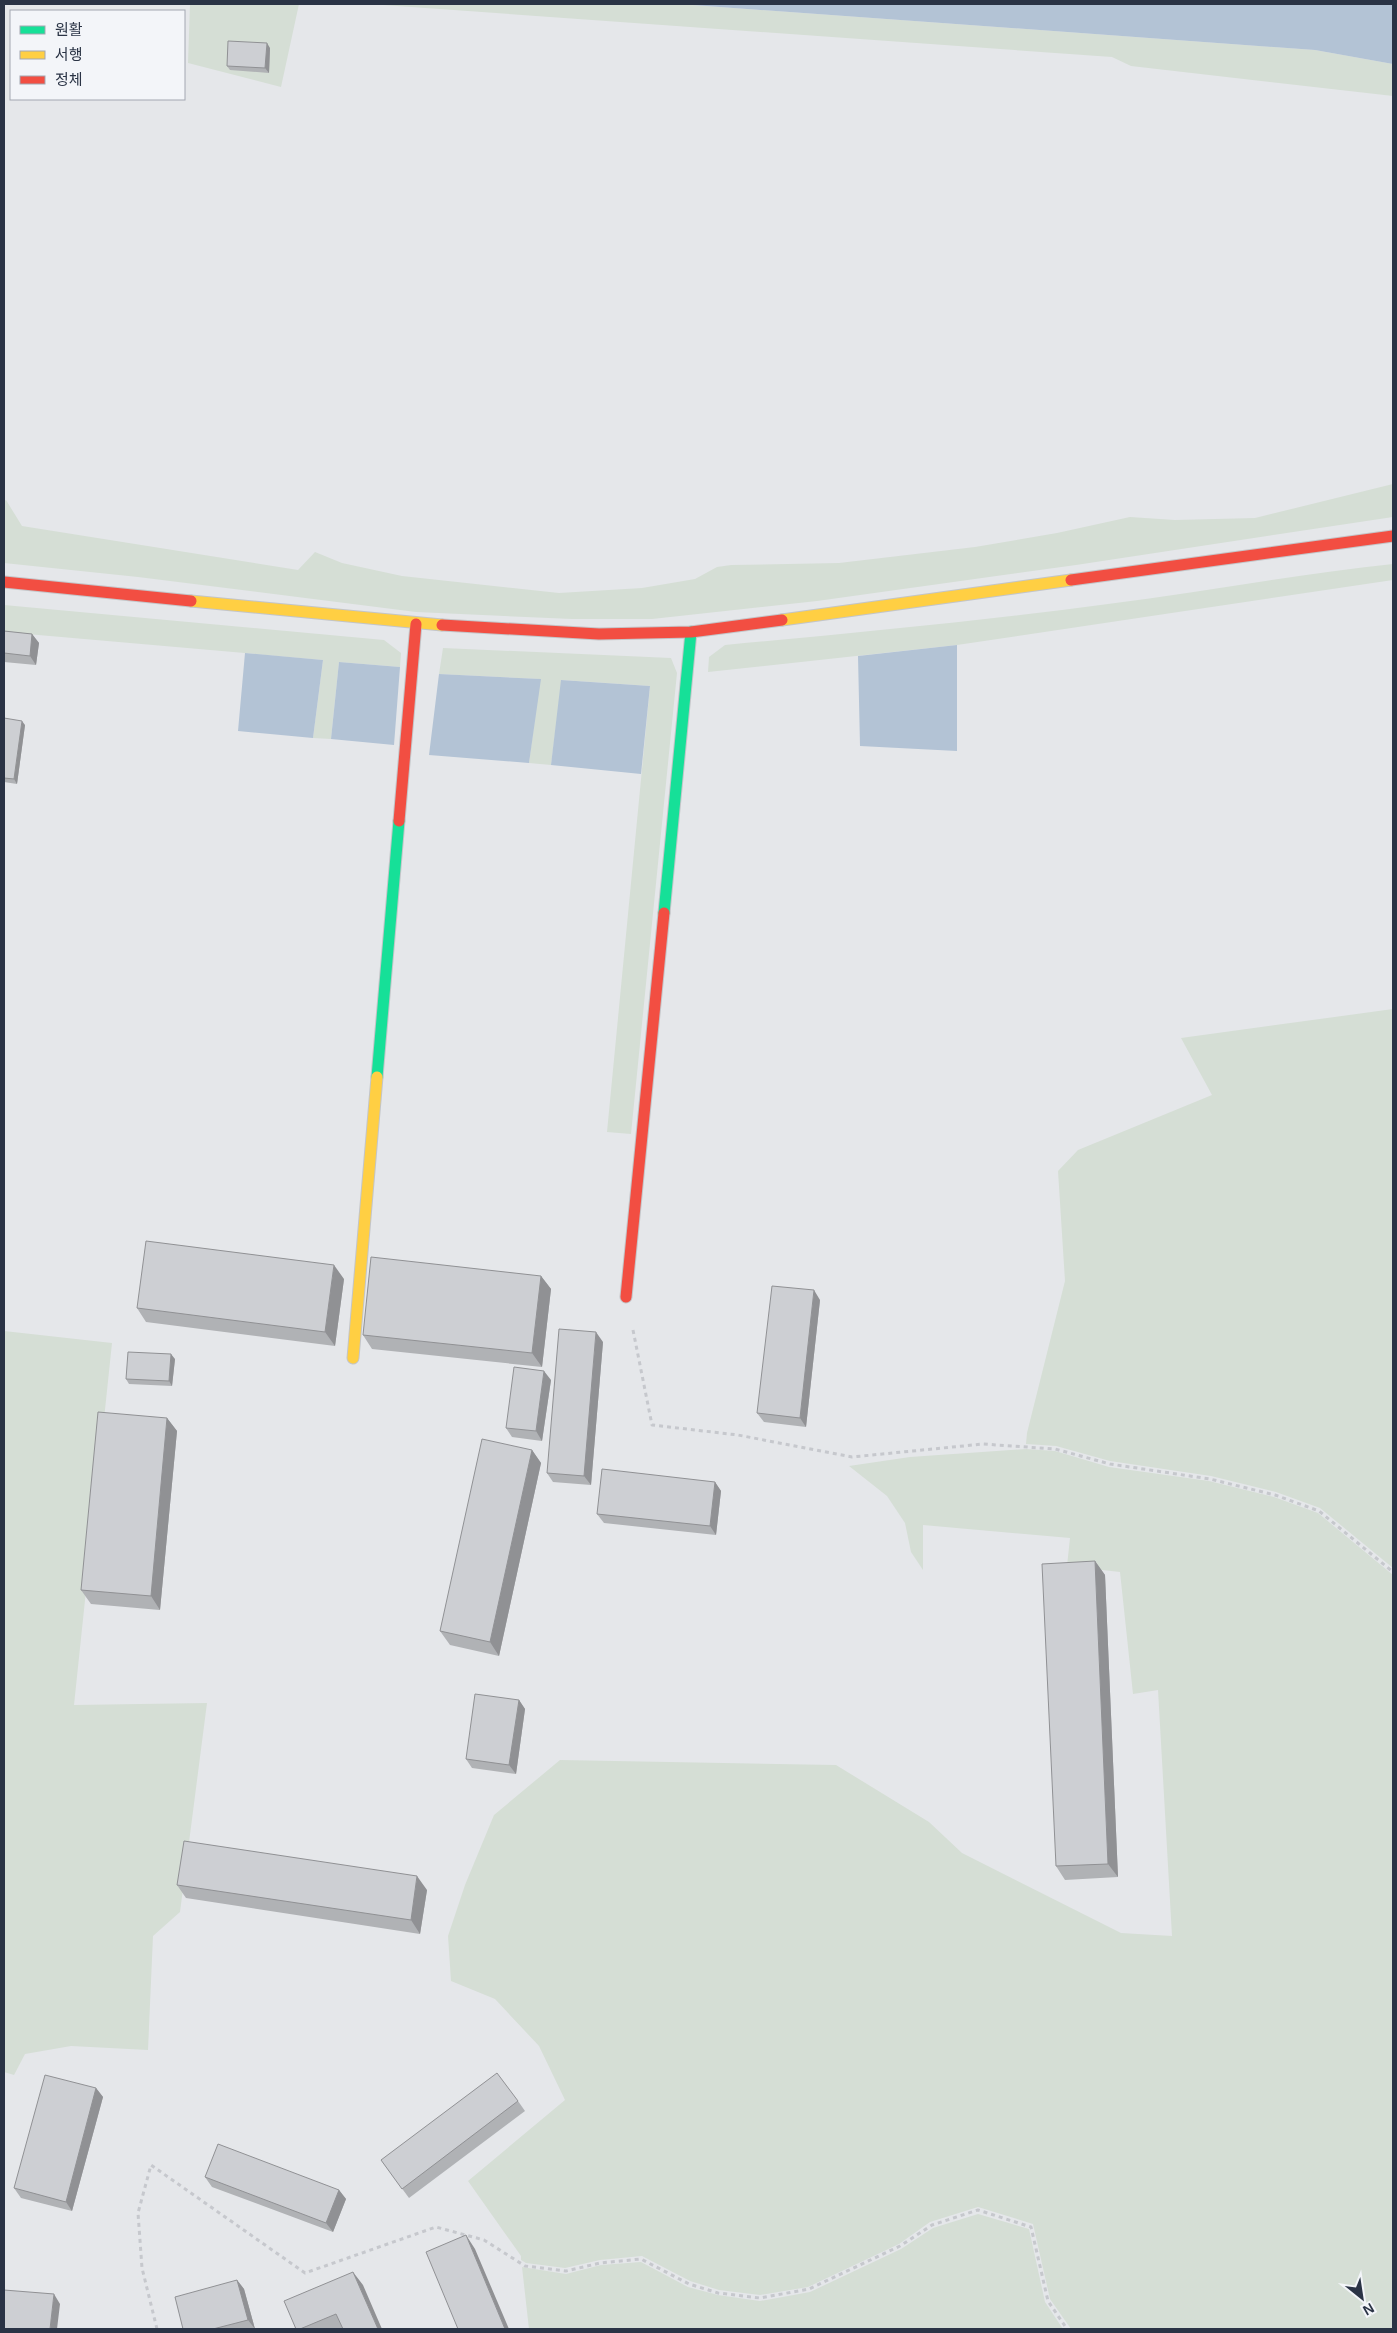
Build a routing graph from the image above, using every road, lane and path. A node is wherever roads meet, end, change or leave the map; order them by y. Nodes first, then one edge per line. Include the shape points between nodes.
1 (1393, 536) edge
2 (4, 582) edge
3 (416, 624) junction
4 (691, 632) junction
5 (626, 1298) joint
6 (353, 1358) dead end
7 (1393, 1572) edge
8 (156, 2329) edge
9 (1067, 2329) edge

1 - 4 street
2 - 3 street
3 - 4 street via 600,634
3 - 6 street
4 - 5 street
5 - 7 path via 652,1425 738,1434 852,1457 983,1444 1055,1449 1110,1464 1210,1479 1275,1495 1319,1511
8 - 9 path via 142,2268 138,2213 151,2165 305,2273 436,2227 484,2240 525,2266 566,2271 600,2263 641,2259 689,2284 718,2293 760,2298 809,2289 900,2246 932,2225 978,2210 1031,2227 1048,2301

